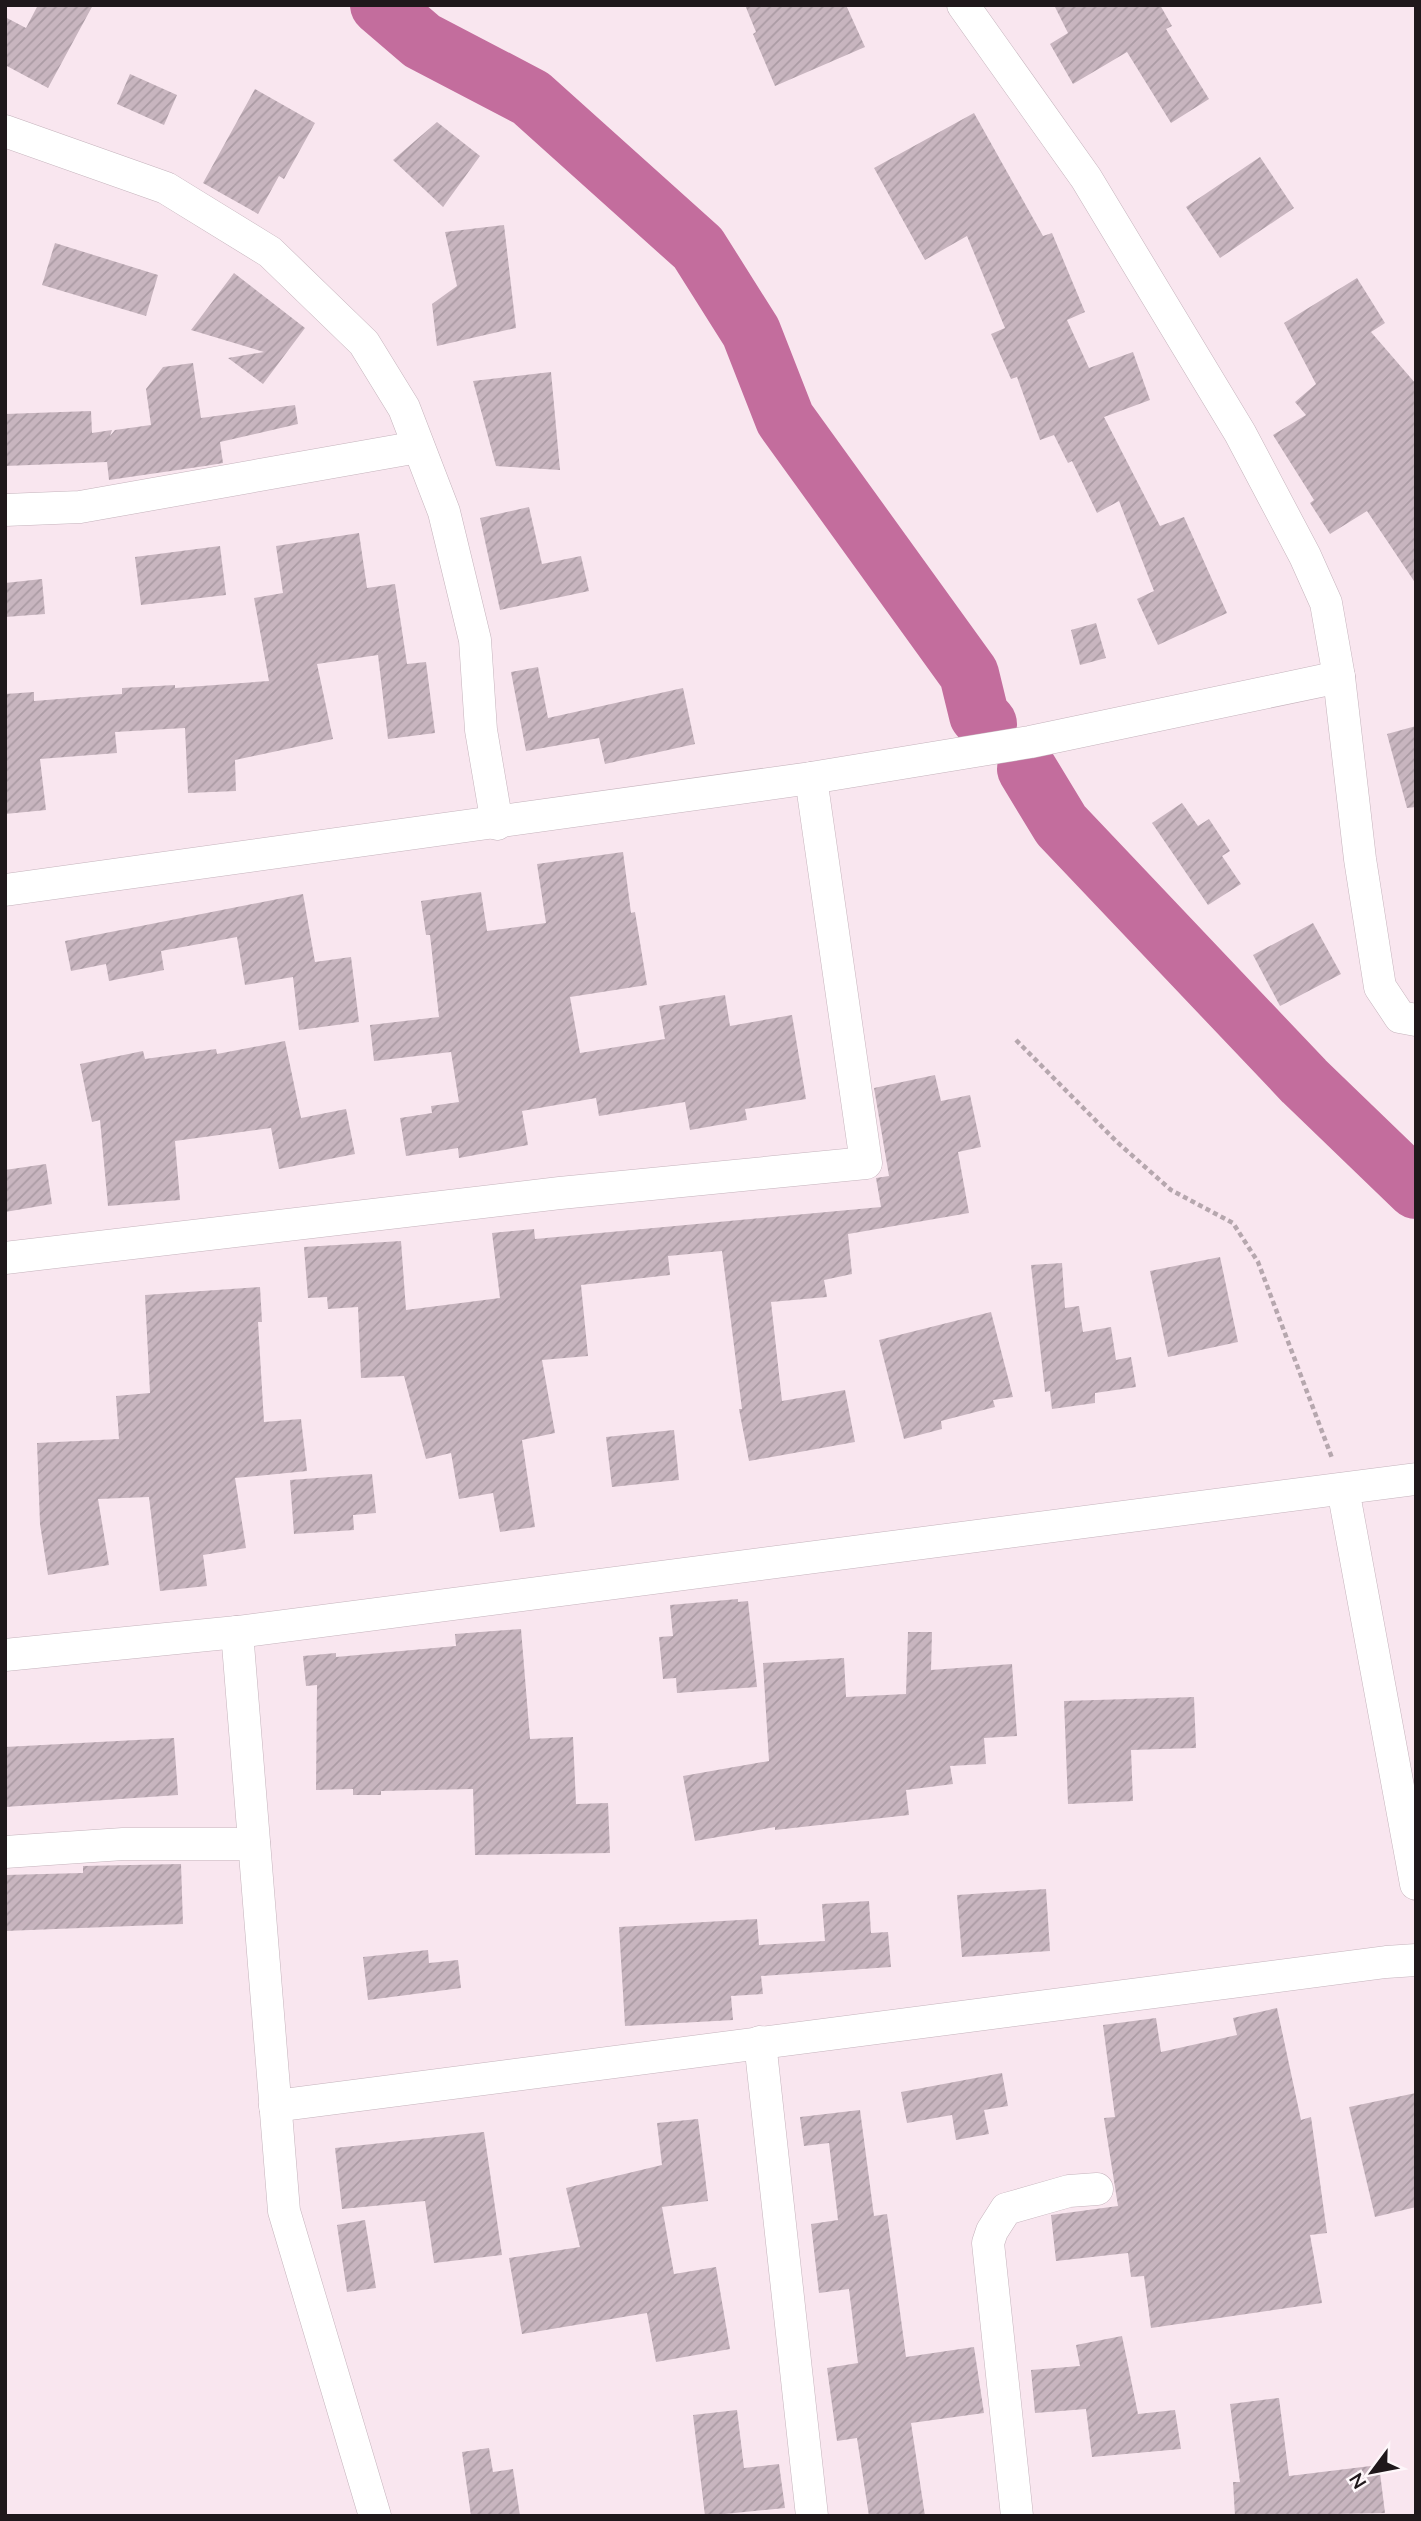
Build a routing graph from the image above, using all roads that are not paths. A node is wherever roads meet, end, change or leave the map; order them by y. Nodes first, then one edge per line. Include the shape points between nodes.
1 (963, 5) edge
2 (5, 131) edge
3 (418, 447) junction
4 (5, 510) edge
5 (1339, 677) junction
6 (811, 778) junction
7 (497, 824) junction
8 (5, 890) edge
9 (1416, 1020) edge
10 (5, 1258) edge
11 (1416, 1479) edge
12 (1343, 1489) junction
13 (237, 1633) junction
14 (5, 1655) edge
15 (254, 1844) junction
16 (5, 1852) edge
17 (1416, 1884) edge
18 (1416, 1961) edge
19 (760, 2042) junction
20 (275, 2106) junction
21 (1097, 2189) dead end
22 (374, 2516) edge
23 (812, 2516) edge
24 (1017, 2516) edge

1 - 5 street via 1086,178 1240,433 1326,603
2 - 3 street via 166,188 270,252 364,343 404,408
3 - 4 street via 80,507
3 - 7 street via 444,512 475,640 481,730
5 - 6 street via 1030,742
5 - 9 street via 1380,987 1400,1017
6 - 7 street
6 - 10 street via 866,1163 560,1193
7 - 8 street
11 - 12 street
12 - 13 street
12 - 17 street
13 - 14 street
13 - 15 street
15 - 16 street via 123,1844
15 - 20 street
18 - 19 street
19 - 20 street
19 - 23 street
20 - 22 street via 284,2211
21 - 24 street via 1057,2194 1006,2209 988,2243

